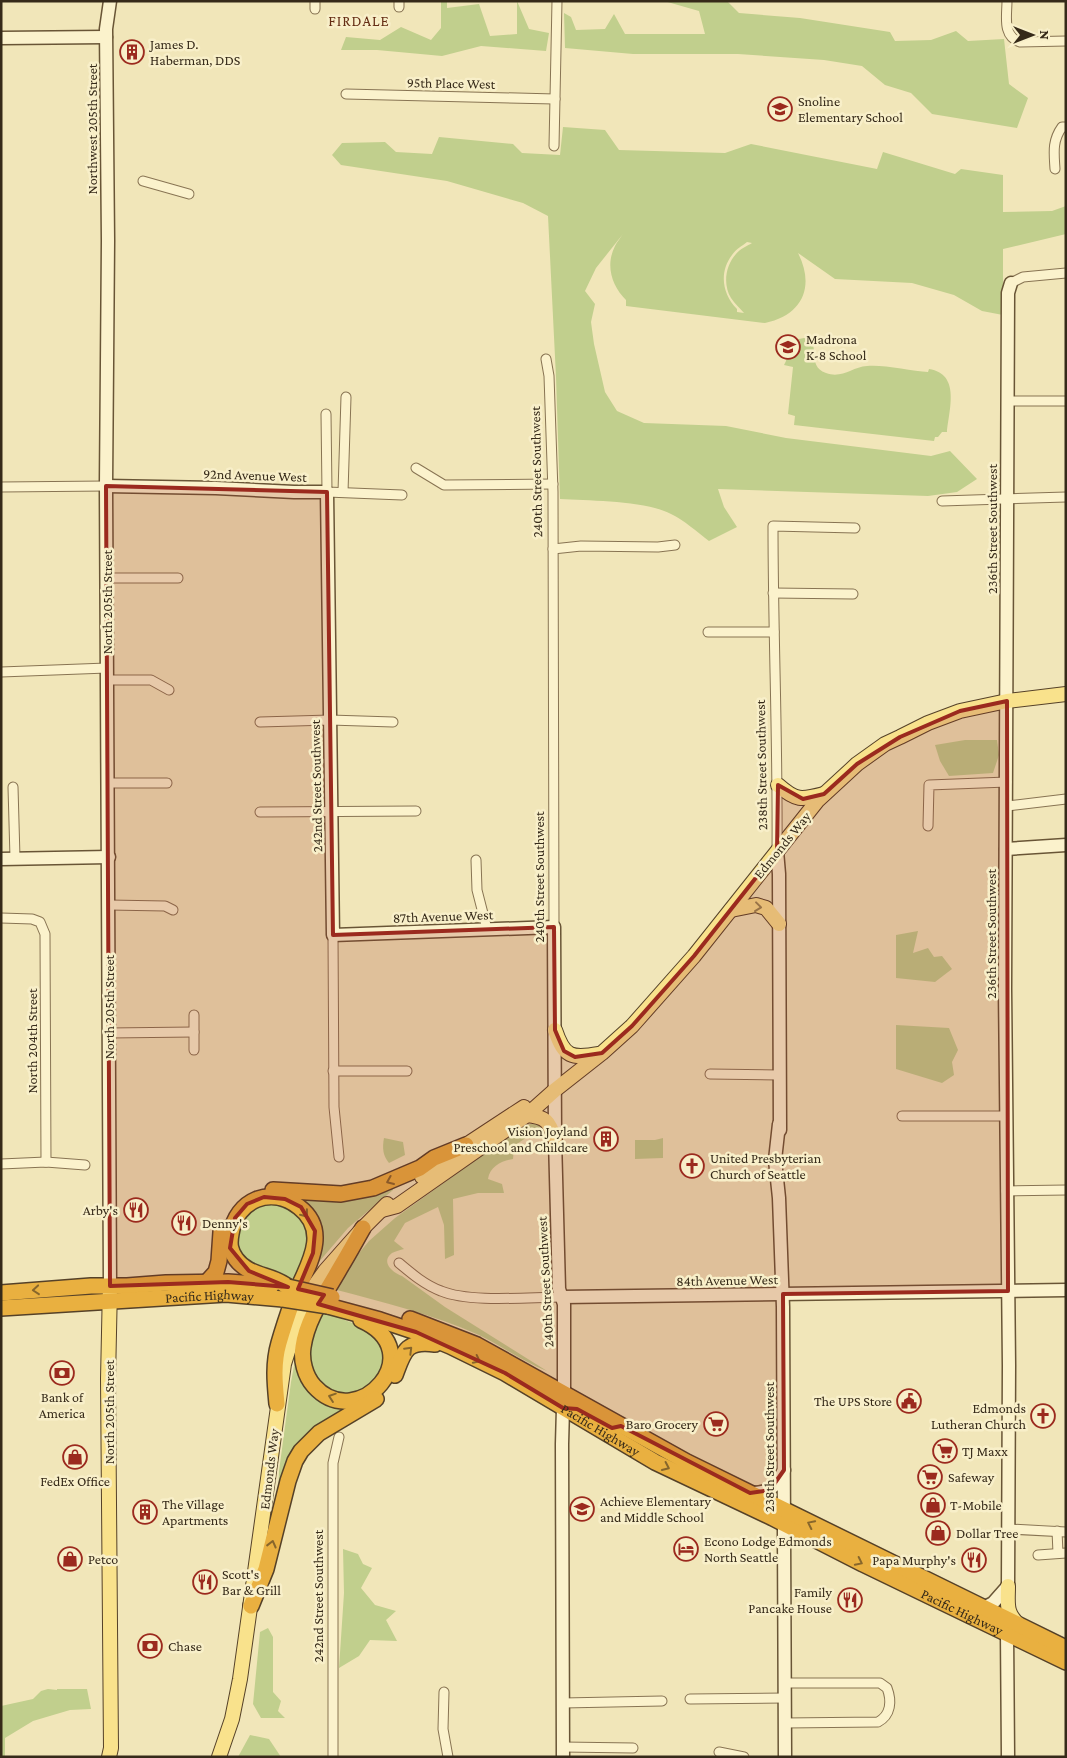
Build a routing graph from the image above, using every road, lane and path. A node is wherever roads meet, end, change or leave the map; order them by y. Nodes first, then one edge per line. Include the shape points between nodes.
1 (110, 1) edge
2 (557, 1) edge
3 (1007, 1) edge
4 (106, 37) junction
5 (1, 38) edge
6 (1066, 41) edge
7 (346, 94) dead end
8 (555, 99) junction
9 (1064, 127) edge
10 (554, 146) dead end
11 (1055, 169) dead end
12 (142, 181) dead end
13 (189, 194) dead end
14 (108, 256) joint
15 (1066, 273) edge
16 (1011, 283) joint
17 (546, 360) dead end
18 (346, 397) dead end
19 (1066, 400) edge
20 (1007, 401) junction
21 (326, 414) dead end
22 (416, 468) dead end
23 (552, 484) junction
24 (106, 486) junction
25 (1, 487) edge
26 (327, 492) junction
27 (343, 492) junction
28 (402, 495) dead end
29 (1066, 497) edge
30 (1007, 500) junction
31 (942, 501) dead end
32 (856, 528) dead end
33 (675, 545) dead end
34 (553, 548) junction
35 (107, 578) junction
36 (178, 578) dead end
37 (773, 594) junction
38 (853, 594) dead end
39 (708, 632) dead end
40 (774, 632) junction
41 (1, 672) edge
42 (108, 674) junction
43 (169, 690) dead end
44 (1066, 694) edge
45 (1007, 701) junction
46 (330, 720) junction
47 (260, 722) dead end
48 (393, 722) dead end
49 (1007, 782) junction
50 (108, 783) junction
51 (167, 783) dead end
52 (778, 785) junction
53 (13, 787) dead end
54 (824, 794) junction
55 (1066, 799) edge
56 (1007, 806) junction
57 (332, 811) junction
58 (416, 811) dead end
59 (260, 812) dead end
60 (928, 826) dead end
61 (1066, 845) edge
62 (1006, 849) junction
63 (777, 851) junction
64 (109, 857) junction
65 (14, 858) junction
66 (1, 859) edge
67 (476, 860) dead end
68 (109, 905) junction
69 (172, 910) dead end
70 (731, 910) junction
71 (1, 918) edge
72 (779, 924) junction
73 (554, 927) junction
74 (487, 929) junction
75 (333, 935) junction
76 (194, 1016) dead end
77 (555, 1030) junction
78 (194, 1032) junction
79 (109, 1033) junction
80 (194, 1050) dead end
81 (602, 1053) junction
82 (333, 1071) junction
83 (407, 1071) dead end
84 (710, 1074) dead end
85 (779, 1075) junction
86 (555, 1090) junction
87 (528, 1116) junction
88 (902, 1116) dead end
89 (1006, 1116) junction
90 (555, 1139) junction
91 (466, 1145) junction
92 (339, 1157) dead end
93 (46, 1162) junction
94 (1, 1164) edge
95 (85, 1165) dead end
96 (1066, 1190) edge
97 (1006, 1191) junction
98 (382, 1210) junction
99 (362, 1228) junction
100 (399, 1263) dead end
101 (207, 1282) junction
102 (1066, 1290) edge
103 (1008, 1291) junction
104 (1, 1293) edge
105 (110, 1293) junction
106 (286, 1293) junction
107 (783, 1294) junction
108 (562, 1297) junction
109 (330, 1301) junction
110 (1, 1308) edge
111 (450, 1346) junction
112 (564, 1401) junction
113 (278, 1404) junction
114 (339, 1437) dead end
115 (784, 1470) junction
116 (750, 1493) junction
117 (785, 1517) junction
118 (1008, 1529) junction
119 (1062, 1531) edge
120 (1062, 1553) edge
121 (1038, 1555) dead end
122 (1008, 1586) junction
123 (251, 1606) junction
124 (985, 1607) junction
125 (1013, 1629) junction
126 (1032, 1645) junction
127 (1066, 1648) edge
128 (1066, 1654) edge
129 (1008, 1661) junction
130 (1066, 1662) edge
131 (785, 1683) junction
132 (444, 1692) dead end
133 (785, 1698) junction
134 (690, 1699) dead end
135 (662, 1701) dead end
136 (563, 1703) junction
137 (785, 1723) junction
138 (633, 1748) dead end
139 (563, 1752) edge
140 (718, 1752) dead end
141 (111, 1754) edge
142 (219, 1757) edge
143 (333, 1757) edge
144 (448, 1757) edge
145 (744, 1757) edge
146 (785, 1757) edge
147 (1008, 1757) edge

1 - 4 street, Northwest 205th Street
2 - 8 street
3 - 6 street via 1008,33 1015,40
4 - 5 street
4 - 14 street, Northwest 205th Street
7 - 8 street, 95th Place West
8 - 10 street
9 - 11 street via 1057,134 1054,145
12 - 13 street
14 - 24 street, North 205th Street
15 - 16 street via 1023,277
16 - 20 street, 236th Street Southwest via 1008,293
17 - 23 street, 240th Street Southwest
18 - 27 street
19 - 20 street
20 - 30 street, 236th Street Southwest
21 - 26 street, 242nd Street Southwest
22 - 23 street via 444,485
23 - 34 street, 240th Street Southwest
24 - 25 street
24 - 26 street, 92nd Avenue West
24 - 35 street, North 205th Street
26 - 27 street, 92nd Avenue West
26 - 46 street, 242nd Street Southwest
27 - 28 street, 92nd Avenue West
29 - 30 street
30 - 31 street
30 - 45 street, 236th Street Southwest
32 - 37 street, 238th Street Southwest via 774,526
33 - 34 street
34 - 73 street, 240th Street Southwest
35 - 36 street
35 - 42 street, North 205th Street
37 - 38 street
37 - 40 street, 238th Street Southwest
39 - 40 street
40 - 52 street, 238th Street Southwest
41 - 42 street
42 - 43 street via 151,680
42 - 50 street, North 205th Street
44 - 45 main road, Edmonds Way
45 - 49 street, 236th Street Southwest
45 - 54 main road, Edmonds Way via 960,711 885,744
46 - 47 street
46 - 48 street
46 - 57 street, 242nd Street Southwest
49 - 56 street, 236th Street Southwest
49 - 60 street via 929,784
50 - 51 street
50 - 64 street, North 205th Street
52 - 54 main road via 788,794 803,799
52 - 63 street, 238th Street Southwest
53 - 65 street
54 - 63 main road, Edmonds Way
55 - 56 street
56 - 62 street, 236th Street Southwest
57 - 58 street
57 - 59 street
57 - 75 street, 242nd Street Southwest
61 - 62 street
62 - 89 street, 236th Street Southwest
63 - 70 main road, Edmonds Way
63 - 72 street, 238th Street Southwest
64 - 65 street
64 - 68 street, North 205th Street
65 - 66 street
67 - 74 street via 477,890
68 - 69 street via 165,906
68 - 79 street, North 205th Street
70 -> 72 main road via 756,905 766,908
70 - 81 main road, Edmonds Way via 645,1012
71 - 93 street, North 204th Street via 32,919 40,922 45,934
72 - 85 street, 238th Street Southwest
73 - 74 street, 87th Avenue West
73 - 77 street, 240th Street Southwest
74 - 75 street, 87th Avenue West
75 - 82 street, 242nd Street Southwest
76 - 78 street
77 - 81 main road via 569,1055 583,1057
77 - 86 street, 240th Street Southwest
78 - 79 street
78 - 80 street
79 - 105 street, North 205th Street
81 - 86 main road, Edmonds Way
82 - 83 street
82 - 92 street, 242nd Street Southwest
84 - 85 street
85 - 107 street, 238th Street Southwest
86 - 87 main road, Edmonds Way
86 - 90 street, 240th Street Southwest
86 - 91 main road, Edmonds Way
87 - 90 main road via 548,1122
87 - 98 main road, Edmonds Way via 397,1206
88 - 89 street
89 - 97 street, 236th Street Southwest
90 - 108 street, 240th Street Southwest via 559,1290
91 - 98 main road, Edmonds Way
91 -> 101 highway via 373,1188 323,1194 270,1190 246,1196 229,1210 223,1221 220,1261
93 - 94 street
93 - 95 street
96 - 97 street
97 - 103 street, 236th Street Southwest
98 - 99 main road, Edmonds Way
109 -> 99 highway via 374,1327 387,1342 391,1358 387,1376 374,1392 361,1398 334,1399 319,1391 308,1377 302,1356 317,1307
99 - 113 main road, Edmonds Way via 324,1271 301,1310 284,1364
100 - 108 street, 84th Avenue West via 419,1280 457,1295 474,1298
101 - 105 highway, Pacific Highway
101 - 106 highway, Pacific Highway via 252,1283
102 - 103 street, 84th Avenue West
103 - 107 street, 84th Avenue West
103 - 118 street, 236th Street Southwest
105 -> 104 highway via 91,1286
105 - 106 highway, Pacific Highway
105 - 110 highway
105 - 141 main road, North 205th Street
106 - 109 highway, Pacific Highway, bridge
106 -> 113 highway via 282,1282 249,1271 240,1264 230,1248 235,1218 241,1209 264,1197 275,1196 293,1202 306,1214 315,1231 316,1242 278,1345 274,1370
107 - 108 street, 84th Avenue West
107 - 115 street, 238th Street Southwest
108 - 112 street, 240th Street Southwest
109 - 111 highway, Pacific Highway
109 - 112 highway, Pacific Highway via 414,1320 469,1342
111 -> 112 highway, Pacific Highway
123 -> 111 highway via 266,1570 288,1481 301,1451 319,1433 376,1399 387,1388 410,1346 423,1343
112 - 116 highway, Pacific Highway via 621,1426
112 -> 117 highway, Pacific Highway via 602,1432 655,1462
112 - 136 street, 240th Street Southwest
113 - 123 main road, Edmonds Way
114 - 143 street, 242nd Street Southwest via 333,1463
115 - 116 street via 770,1490
115 - 117 street, 238th Street Southwest
116 - 117 highway, Pacific Highway
124 -> 117 highway, Pacific Highway
117 -> 125 highway, Pacific Highway via 837,1551
117 - 131 street, 238th Street Southwest
118 - 119 street
118 - 122 street, 236th Street Southwest
119 - 120 street
120 - 121 street
122 - 124 street
122 - 125 main road via 1008,1611
123 - 142 main road, Edmonds Way via 240,1679
124 - 125 highway, Pacific Highway
125 - 126 highway, Pacific Highway
125 - 127 highway, Pacific Highway
125 - 128 main road
125 - 129 street
126 - 129 street via 1019,1649
126 - 130 highway, Pacific Highway
129 - 147 street
131 - 133 street, 238th Street Southwest
131 - 137 street via 880,1683 890,1695 888,1712 878,1722
132 - 144 street via 443,1729
133 - 134 street
133 - 137 street, 238th Street Southwest
135 - 136 street
136 - 139 street, 240th Street Southwest
137 - 146 street, 238th Street Southwest
138 - 139 street
140 - 145 street

